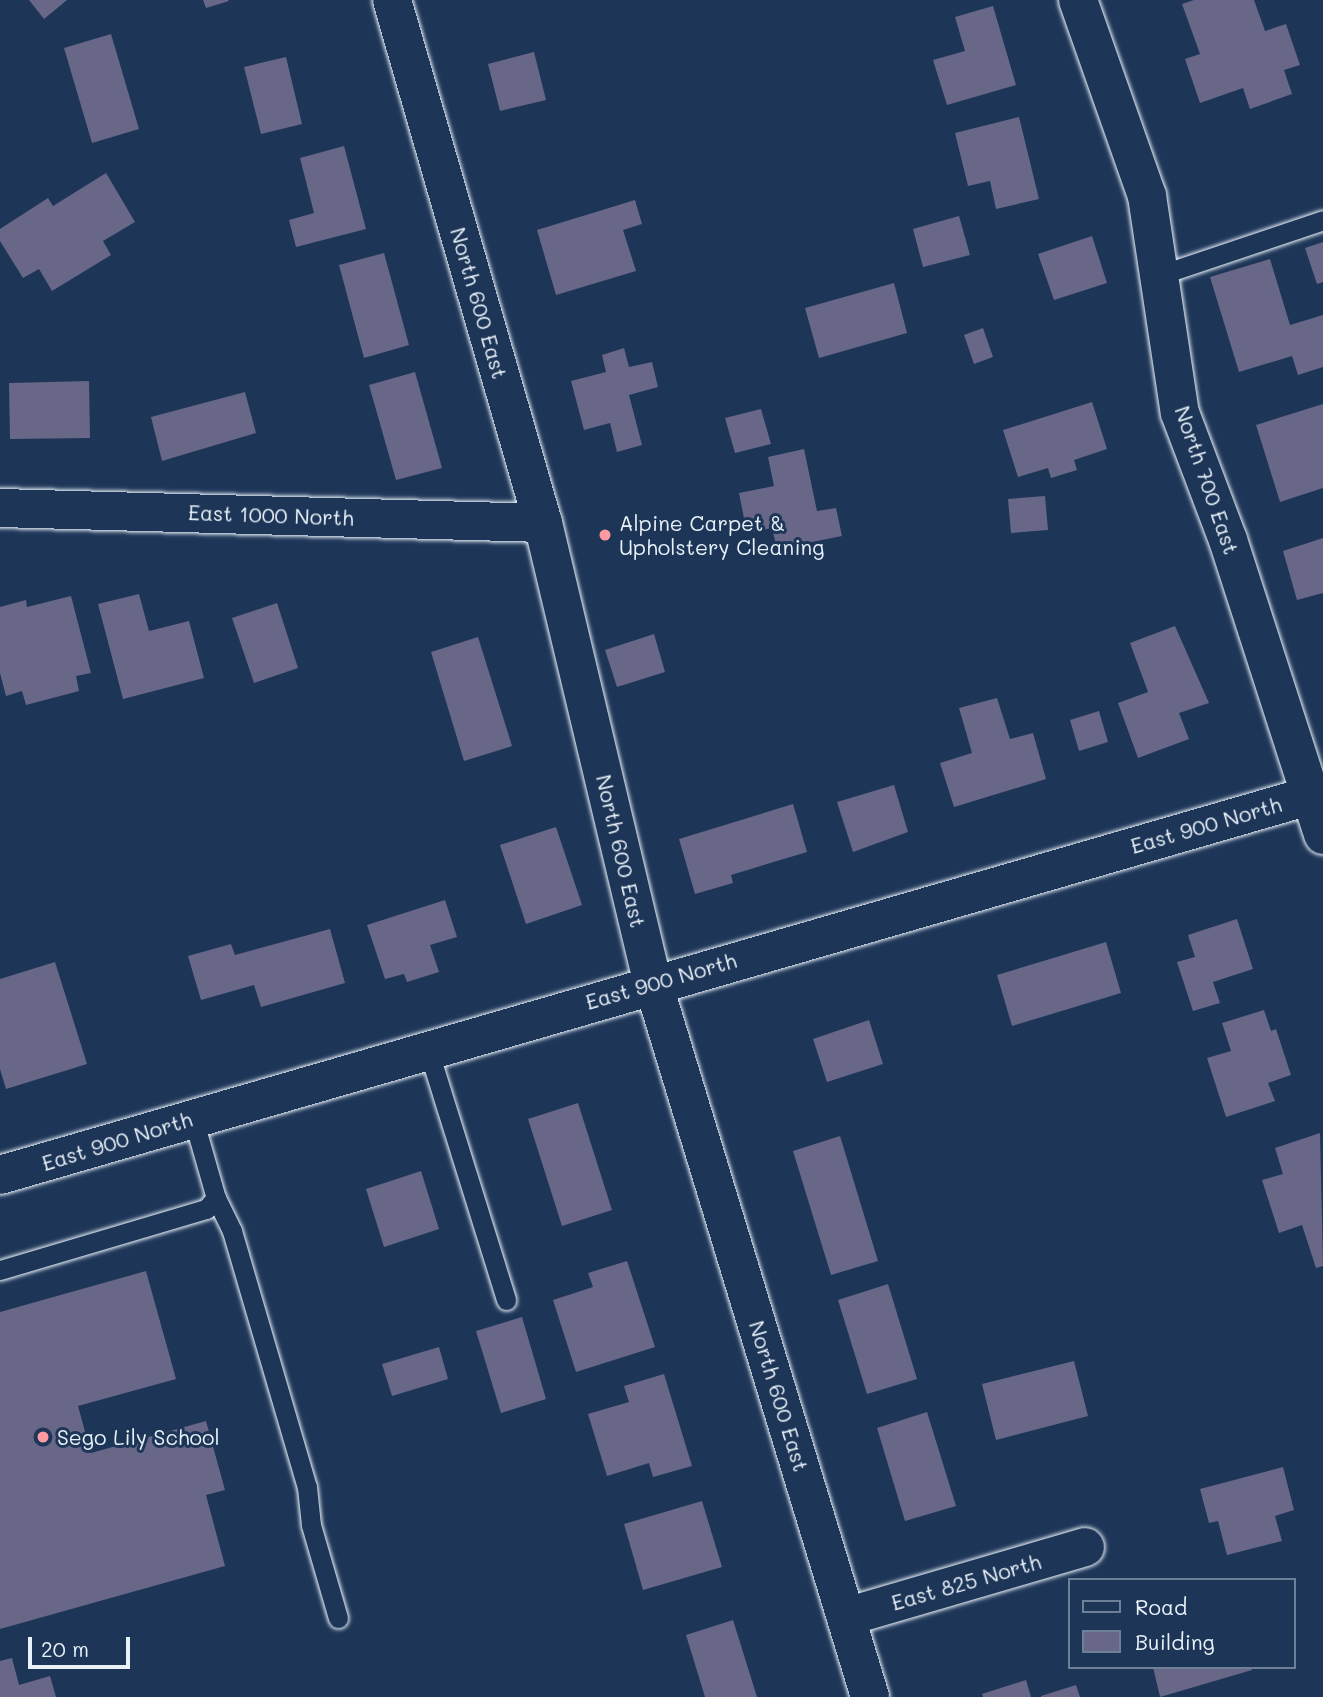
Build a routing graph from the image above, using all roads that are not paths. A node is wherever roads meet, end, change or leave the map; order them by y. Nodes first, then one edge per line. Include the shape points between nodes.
1 (391, 0) edge
2 (1078, 0) edge
3 (1323, 220) edge
4 (1157, 276) junction
5 (0, 508) edge
6 (543, 523) junction
7 (1316, 794) edge
8 (1323, 835) edge
9 (653, 984) junction
10 (428, 1049) junction
11 (193, 1118) junction
12 (0, 1175) edge
13 (216, 1198) junction
14 (0, 1270) edge
15 (506, 1300) dead end
16 (1085, 1547) dead end
17 (846, 1617) junction
18 (338, 1618) dead end
19 (870, 1697) edge

1 - 6 street, North 600 East
2 - 4 street, North 700 East via 1147,196
3 - 4 lane
4 - 7 street, North 700 East via 1180,413
5 - 6 street, East 1000 North
6 - 9 street, North 600 East
7 - 8 street, North 700 East
7 - 9 street, East 900 North
9 - 10 street, East 900 North
9 - 17 street, North 600 East
10 - 11 street, East 900 North
10 - 15 lane
11 - 12 street, East 900 North
11 - 13 lane
13 - 14 lane via 206,1209
13 - 18 lane via 232,1231 299,1461 311,1525
16 - 17 street, East 825 North
17 - 19 street, North 600 East

